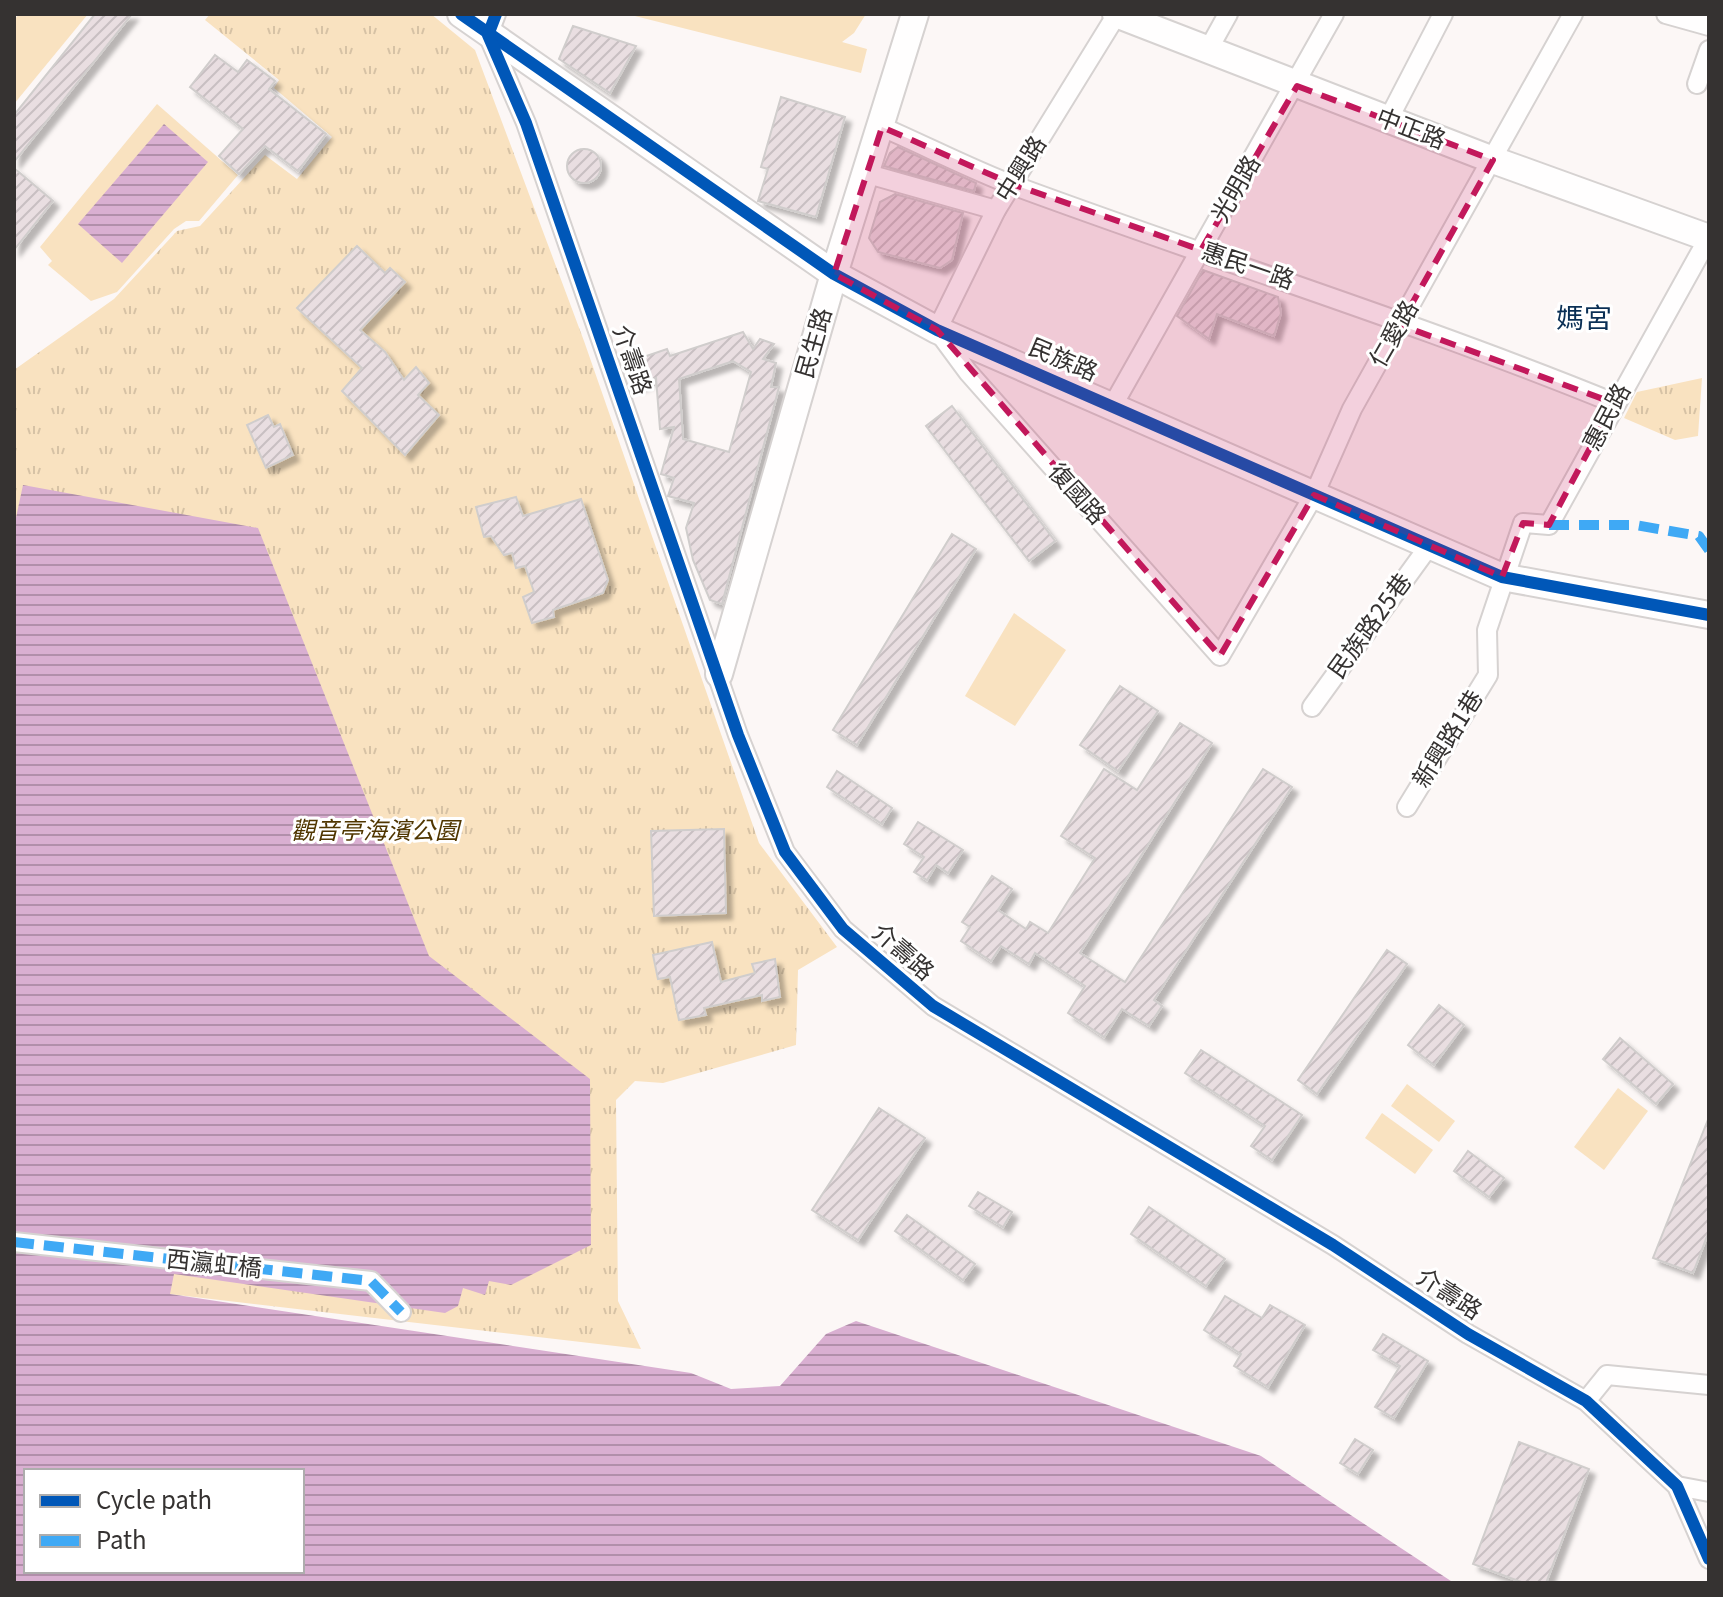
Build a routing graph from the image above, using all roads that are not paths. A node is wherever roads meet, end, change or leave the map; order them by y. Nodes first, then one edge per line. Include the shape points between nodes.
1 (461, 14) edge
2 (915, 14) edge
3 (1117, 14) edge
4 (1228, 14) edge
5 (1334, 14) edge
6 (1443, 14) edge
7 (1573, 14) edge
8 (1666, 14) edge
9 (492, 25) edge
10 (1709, 26) edge
11 (1208, 50) junction
12 (1709, 50) edge
13 (1697, 84) dead end
14 (1297, 86) junction
15 (1388, 120) junction
16 (882, 127) junction
17 (1493, 160) junction
18 (868, 174) junction
19 (1012, 184) junction
20 (996, 210) junction
21 (1709, 238) edge
22 (1201, 250) junction
23 (834, 274) junction
24 (1400, 325) junction
25 (937, 330) junction
26 (1614, 403) junction
27 (1113, 405) junction
28 (1314, 495) junction
29 (1429, 546) junction
30 (1502, 577) junction
31 (1709, 615) edge
32 (1220, 656) joint
33 (719, 674) junction
34 (1312, 707) dead end
35 (1407, 807) dead end
36 (14, 1242) edge
37 (401, 1312) dead end
38 (1709, 1385) edge
39 (1586, 1401) junction
40 (1677, 1486) junction
41 (1709, 1492) edge
42 (1709, 1559) edge

1 - 9 street, 民族路
2 - 16 street, 民生路
3 - 11 street, 中正路
3 - 19 street, 中興路
4 - 11 street
5 - 14 street, 光明路
6 - 15 street
7 - 17 street, 仁愛路
8 - 10 street
9 - 23 street, 民族路
9 - 33 street, 介壽路
11 - 14 street, 中正路
12 - 13 street
14 - 15 street, 中正路
14 - 22 street, 光明路
15 - 17 street, 中正路
16 - 18 street, 民生路
16 - 19 street, 惠民一路
17 - 21 street, 中正路
17 - 24 street, 仁愛路
18 - 20 street
18 - 23 street, 民生路
19 - 20 street, 中興路
19 - 22 street, 惠民一路
20 - 25 street, 中興路
21 - 26 street, 惠民路
22 - 24 street, 惠民一路
22 - 27 street, 光明路
23 - 25 street, 民族路
23 - 33 street, 民生路
24 - 26 street, 惠民一路
24 - 28 street, 仁愛路 via 1352,409
25 - 27 street, 民族路
25 - 32 street, 復國路 via 968,372
26 - 30 street, 惠民路 via 1549,525 1523,523
27 - 28 street, 民族路
28 - 29 street, 民族路
28 - 32 street, 仁愛路
29 - 30 street, 民族路
29 - 34 street, 民族路25巷
30 - 31 street, 民族路
30 - 35 street, 新興路1巷 via 1487,630 1488,675
33 - 39 street, 介壽路 via 785,852 843,929 933,1006
36 - 37 street, 西瀛虹橋 via 371,1281
38 - 39 street via 1607,1375
39 - 40 street, 介壽路
40 - 41 street
40 - 42 street, 介壽路

